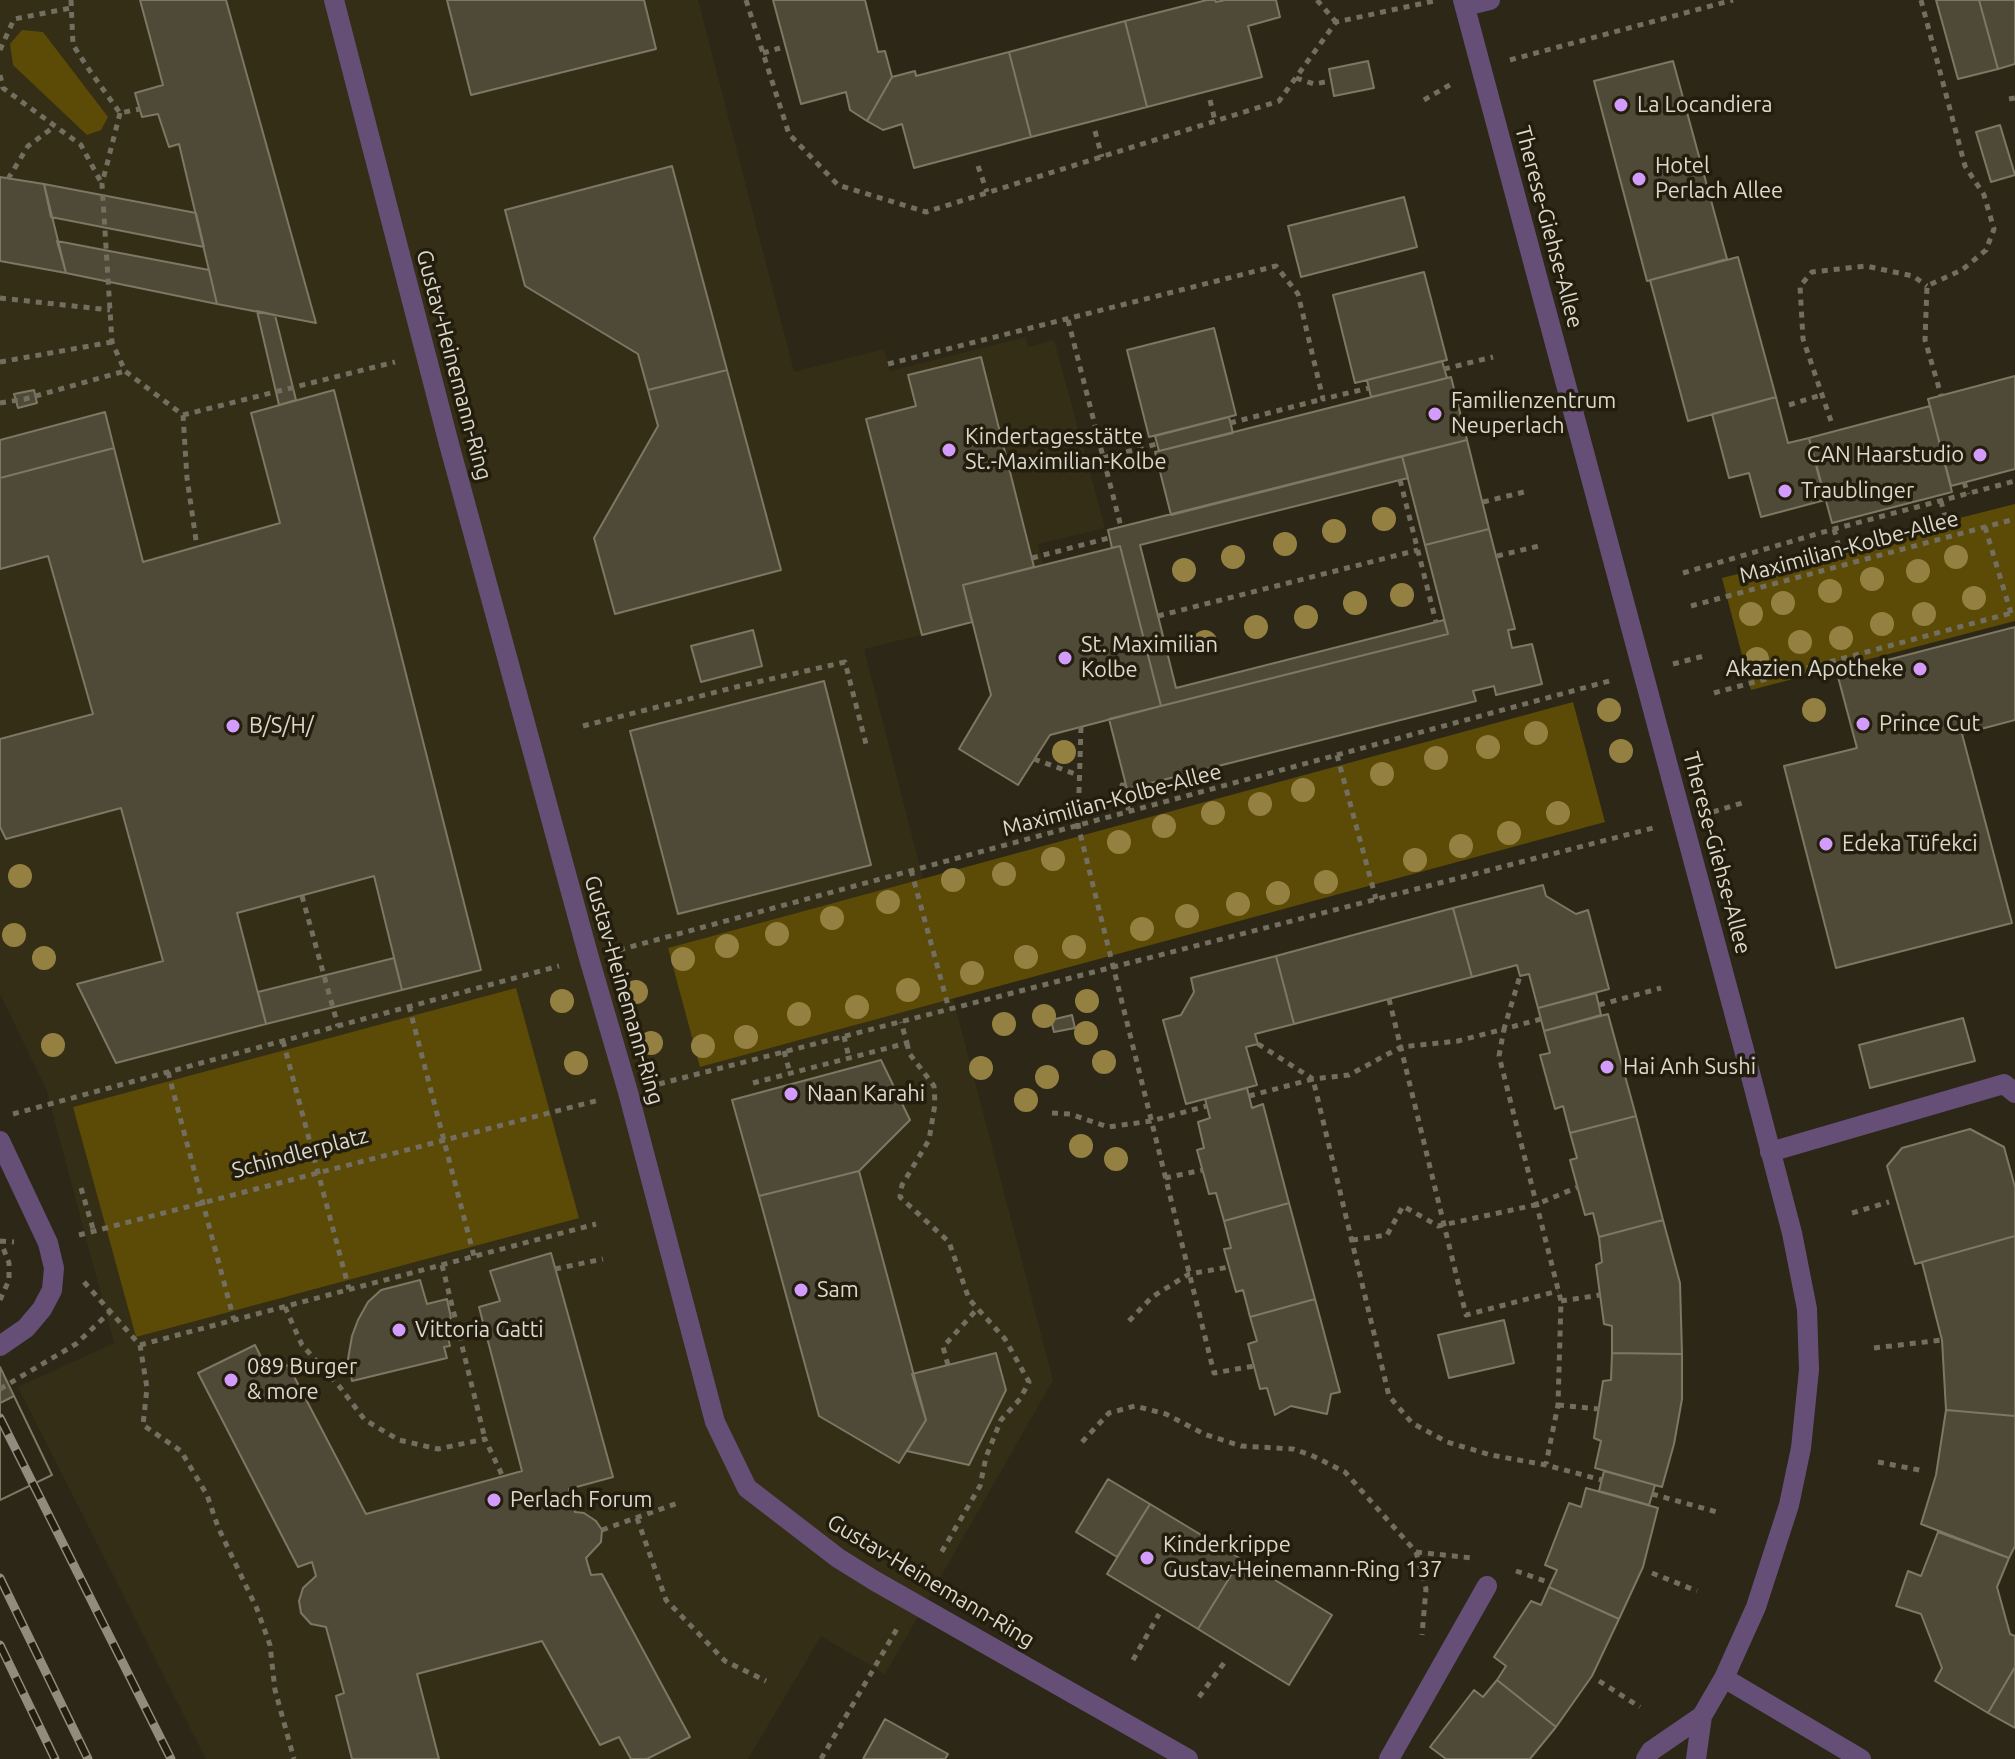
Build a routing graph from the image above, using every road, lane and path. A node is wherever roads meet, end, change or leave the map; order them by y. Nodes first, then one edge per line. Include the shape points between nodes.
1 (71, 0) edge
2 (334, 0) edge
3 (746, 0) edge
4 (1317, 0) edge
5 (1436, 0) edge
6 (1490, 0) edge
7 (1733, 0) edge
8 (1921, 0) edge
9 (1464, 3) edge
10 (71, 8) junction
11 (1336, 22) junction
12 (780, 48) dead end
13 (0, 50) edge
14 (763, 53) junction
15 (1540, 53) dead end
16 (0, 76) edge
17 (1296, 78) junction
18 (1331, 81) dead end
19 (2, 90) edge
20 (1210, 100) dead end
21 (140, 109) dead end
22 (120, 113) junction
23 (1215, 121) junction
24 (55, 126) junction
25 (1095, 131) dead end
26 (1102, 157) junction
27 (978, 166) dead end
28 (8, 179) dead end
29 (102, 184) junction
30 (987, 192) junction
31 (1927, 286) junction
32 (0, 298) edge
33 (111, 310) junction
34 (1068, 320) junction
35 (112, 342) junction
36 (1493, 357) dead end
37 (0, 362) edge
38 (888, 364) dead end
39 (1444, 369) dead end
40 (364, 370) dead end
41 (125, 371) junction
42 (1369, 388) dead end
43 (1821, 395) junction
44 (1941, 395) dead end
45 (1323, 399) junction
46 (1504, 399) dead end
47 (0, 403) edge
48 (1789, 405) dead end
49 (1464, 408) dead end
50 (183, 415) junction
51 (1831, 421) dead end
52 (1230, 423) dead end
53 (1157, 444) dead end
54 (1103, 458) junction
55 (1400, 480) dead end
56 (2015, 481) edge
57 (1964, 482) dead end
58 (1528, 491) dead end
59 (1968, 494) junction
60 (1941, 501) junction
61 (1483, 502) dead end
62 (1419, 518) dead end
63 (2015, 519) edge
64 (1410, 520) junction
65 (1121, 527) dead end
66 (1985, 527) junction
67 (1834, 529) junction
68 (1950, 536) junction
69 (1109, 538) dead end
70 (1543, 545) dead end
71 (197, 547) dead end
72 (1418, 550) junction
73 (1497, 556) dead end
74 (1032, 558) dead end
75 (1844, 565) junction
76 (1433, 573) dead end
77 (1683, 573) dead end
78 (1424, 575) junction
79 (1691, 606) dead end
80 (2013, 612) edge
81 (1158, 616) dead end
82 (1436, 622) dead end
83 (1644, 672) junction
84 (1714, 693) dead end
85 (583, 726) dead end
86 (1081, 727) dead end
87 (866, 744) dead end
88 (1337, 755) junction
89 (1034, 759) dead end
90 (1078, 775) junction
91 (1126, 785) dead end
92 (1129, 812) junction
93 (1684, 820) junction
94 (1078, 825) junction
95 (911, 870) junction
96 (302, 896) dead end
97 (1376, 899) junction
98 (589, 958) junction
99 (1113, 967) junction
100 (526, 975) dead end
101 (1520, 976) dead end
102 (1661, 988) dead end
103 (1389, 999) dead end
104 (1599, 1005) dead end
105 (409, 1006) junction
106 (949, 1009) junction
107 (1541, 1019) dead end
108 (901, 1022) junction
109 (338, 1026) junction
110 (1504, 1029) junction
111 (844, 1036) junction
112 (283, 1041) junction
113 (907, 1043) junction
114 (1258, 1044) dead end
115 (1401, 1047) junction
116 (784, 1051) junction
117 (849, 1058) junction
118 (168, 1072) junction
119 (790, 1073) junction
120 (1313, 1079) junction
121 (753, 1083) dead end
122 (628, 1092) junction
123 (2015, 1093) edge
124 (1249, 1096) dead end
125 (1207, 1106) dead end
126 (564, 1110) dead end
127 (1052, 1113) dead end
128 (0, 1117) edge
129 (1151, 1121) junction
130 (0, 1141) edge
131 (444, 1141) junction
132 (1770, 1152) junction
133 (1203, 1170) dead end
134 (318, 1173) junction
135 (1165, 1178) junction
136 (1578, 1187) dead end
137 (81, 1188) dead end
138 (1889, 1202) dead end
139 (203, 1204) junction
140 (1535, 1205) junction
141 (1852, 1213) dead end
142 (596, 1224) dead end
143 (1444, 1224) junction
144 (94, 1232) junction
145 (1352, 1240) junction
146 (0, 1241) edge
147 (48, 1243) junction
148 (474, 1256) junction
149 (603, 1259) dead end
150 (442, 1265) junction
151 (1229, 1267) dead end
152 (555, 1269) dead end
153 (1189, 1274) junction
154 (349, 1289) junction
155 (1558, 1291) junction
156 (1600, 1295) dead end
157 (0, 1300) edge
158 (1561, 1301) junction
159 (285, 1307) junction
160 (978, 1308) junction
161 (110, 1312) junction
162 (234, 1320) junction
163 (1129, 1321) dead end
164 (1942, 1340) dead end
165 (140, 1345) junction
166 (0, 1346) edge
167 (1874, 1348) dead end
168 (948, 1365) dead end
169 (1254, 1366) dead end
170 (0, 1389) edge
171 (1558, 1405) junction
172 (1599, 1409) dead end
173 (485, 1439) junction
174 (1082, 1442) dead end
175 (1878, 1462) dead end
176 (1546, 1465) junction
177 (1924, 1471) dead end
178 (503, 1477) dead end
179 (1602, 1480) dead end
180 (1652, 1494) dead end
181 (678, 1503) dead end
182 (1717, 1512) dead end
183 (637, 1518) junction
184 (602, 1530) dead end
185 (941, 1553) dead end
186 (1652, 1573) dead end
187 (1487, 1586) dead end
188 (1697, 1591) dead end
189 (914, 1603) junction
190 (1159, 1614) dead end
191 (1421, 1637) dead end
192 (1133, 1660) dead end
193 (1224, 1663) dead end
194 (1724, 1678) junction
195 (766, 1681) dead end
196 (1599, 1681) dead end
197 (1199, 1697) dead end
198 (1640, 1707) dead end
199 (1702, 1716) junction
200 (294, 1759) edge
201 (821, 1759) edge
202 (1188, 1759) edge
203 (1389, 1759) edge
204 (1646, 1759) edge
205 (1696, 1759) edge
206 (1861, 1759) edge

1 - 10 path
2 - 98 street, Gustav-Heinemann-Ring
3 - 14 path
4 - 11 path
5 - 11 path
6 - 9 street
7 - 15 path
8 - 31 path via 1965,166 1984,195 1994,229 1986,250 1962,270
9 - 83 street, Therese-Giehse-Allee
10 - 13 path via 14,19
10 - 22 path via 73,45
11 - 17 path
12 - 14 path
14 - 30 path via 789,134 838,185 926,212
16 - 19 path
17 - 18 path via 1314,84
17 - 23 path via 1279,101
19 - 24 path
20 - 23 path
21 - 22 path
22 - 29 path
23 - 26 path
24 - 28 path via 28,146
24 - 29 path via 81,145
25 - 26 path
26 - 30 path
27 - 30 path
29 - 33 path
31 - 43 path via 1913,276 1866,266 1812,272 1800,286 1803,339
31 - 44 path via 1925,340
32 - 33 path
33 - 35 path
34 - 38 path
34 - 45 path via 1276,266 1298,294
34 - 54 path
35 - 37 path
35 - 41 path
36 - 39 path
40 - 50 path
41 - 47 path
41 - 50 path
42 - 45 path
43 - 48 path
43 - 51 path
45 - 52 path
46 - 49 path
50 - 71 path
53 - 54 path
54 - 65 path
55 - 64 path
56 - 59 path
57 - 59 path
58 - 61 path
59 - 60 path
60 - 67 path
60 - 68 path
62 - 64 path
63 - 66 path, Maximilian-Kolbe-Allee
64 - 72 path
66 - 68 path, Maximilian-Kolbe-Allee
66 - 80 path
67 - 75 path
67 - 77 path
68 - 75 path, Maximilian-Kolbe-Allee
69 - 74 path
70 - 73 path
72 - 78 path
72 - 81 path
75 - 79 path, Maximilian-Kolbe-Allee
76 - 78 path
78 - 82 path
80 - 84 path
83 - 88 path, Maximilian-Kolbe-Allee
83 - 93 street, Therese-Giehse-Allee
85 - 87 path via 845,662
86 - 90 path
88 - 92 path, Maximilian-Kolbe-Allee
88 - 97 path
89 - 90 path
90 - 94 path
91 - 92 path
92 - 94 path, Maximilian-Kolbe-Allee
93 - 97 path
93 - 132 street, Therese-Giehse-Allee
94 - 95 path, Maximilian-Kolbe-Allee
94 - 99 path
95 - 98 path, Maximilian-Kolbe-Allee
95 - 106 path
96 - 109 path
97 - 99 path
98 - 122 street, Gustav-Heinemann-Ring
99 - 106 path
99 - 129 path
100 - 105 path
101 - 110 path
102 - 104 path
103 - 115 path
105 - 109 path
105 - 131 path
106 - 108 path
107 - 110 path
108 - 111 path
108 - 113 path
109 - 112 path
110 - 115 path
110 - 140 path via 1499,1056
111 - 116 path
111 - 117 path
112 - 118 path
112 - 134 path
113 - 117 path
113 - 160 path via 934,1086 935,1104 929,1140 900,1197 949,1242 969,1299
114 - 120 path
115 - 120 path via 1349,1075
115 - 143 path
116 - 119 path
116 - 122 path
117 - 119 path
118 - 128 path
118 - 139 path
119 - 121 path
120 - 124 path
120 - 145 path
122 - 189 street, Gustav-Heinemann-Ring via 715,1422 747,1488 838,1558
123 - 132 street via 2004,1084
125 - 129 path
126 - 131 path, Schindlerplatz
127 - 129 path via 1108,1127
129 - 135 path
130 - 147 street
131 - 134 path, Schindlerplatz
131 - 148 path
132 - 194 street, Therese-Giehse-Allee via 1807,1309 1809,1370 1789,1505 1756,1607
133 - 135 path
134 - 139 path, Schindlerplatz
134 - 154 path
135 - 153 path
136 - 140 path
137 - 144 path
138 - 141 path
139 - 144 path, Schindlerplatz
139 - 162 path
140 - 143 path
140 - 155 path
142 - 148 path
143 - 145 path via 1438,1226 1403,1206 1387,1235
143 - 155 path via 1466,1315
144 - 147 path, Schindlerplatz
145 - 176 path via 1389,1396 1412,1423 1447,1442
146 - 157 path via 9,1280
147 - 161 path
147 - 166 street via 52,1290 26,1328
148 - 150 path
149 - 152 path
150 - 154 path
150 - 173 path
151 - 153 path
153 - 163 path via 1152,1297
153 - 169 path via 1214,1373
154 - 159 path
155 - 158 path
156 - 158 path
158 - 171 path
159 - 162 path
159 - 173 path via 302,1345 365,1420 399,1440 438,1449
160 - 168 path via 943,1347
160 - 185 path via 1005,1339 1029,1382 1001,1420 980,1486
161 - 165 path
161 - 170 path via 76,1344
162 - 165 path
164 - 167 path
165 - 200 path via 147,1388 143,1425 181,1451 207,1495 270,1645 275,1690
171 - 172 path
171 - 176 path
173 - 178 path
174 - 191 path via 1109,1413 1135,1406 1241,1446 1293,1449 1345,1472 1416,1552 1426,1589
175 - 177 path
176 - 179 path
180 - 182 path
181 - 183 path
183 - 184 path
183 - 195 path via 666,1600 725,1661
186 - 188 path
187 - 203 street
189 - 201 path
189 - 202 street, Gustav-Heinemann-Ring
190 - 192 path
193 - 197 path
194 - 199 street, Therese-Giehse-Allee
194 - 206 street
196 - 198 path
199 - 204 street, Therese-Giehse-Allee
199 - 205 street, Therese-Giehse-Allee

